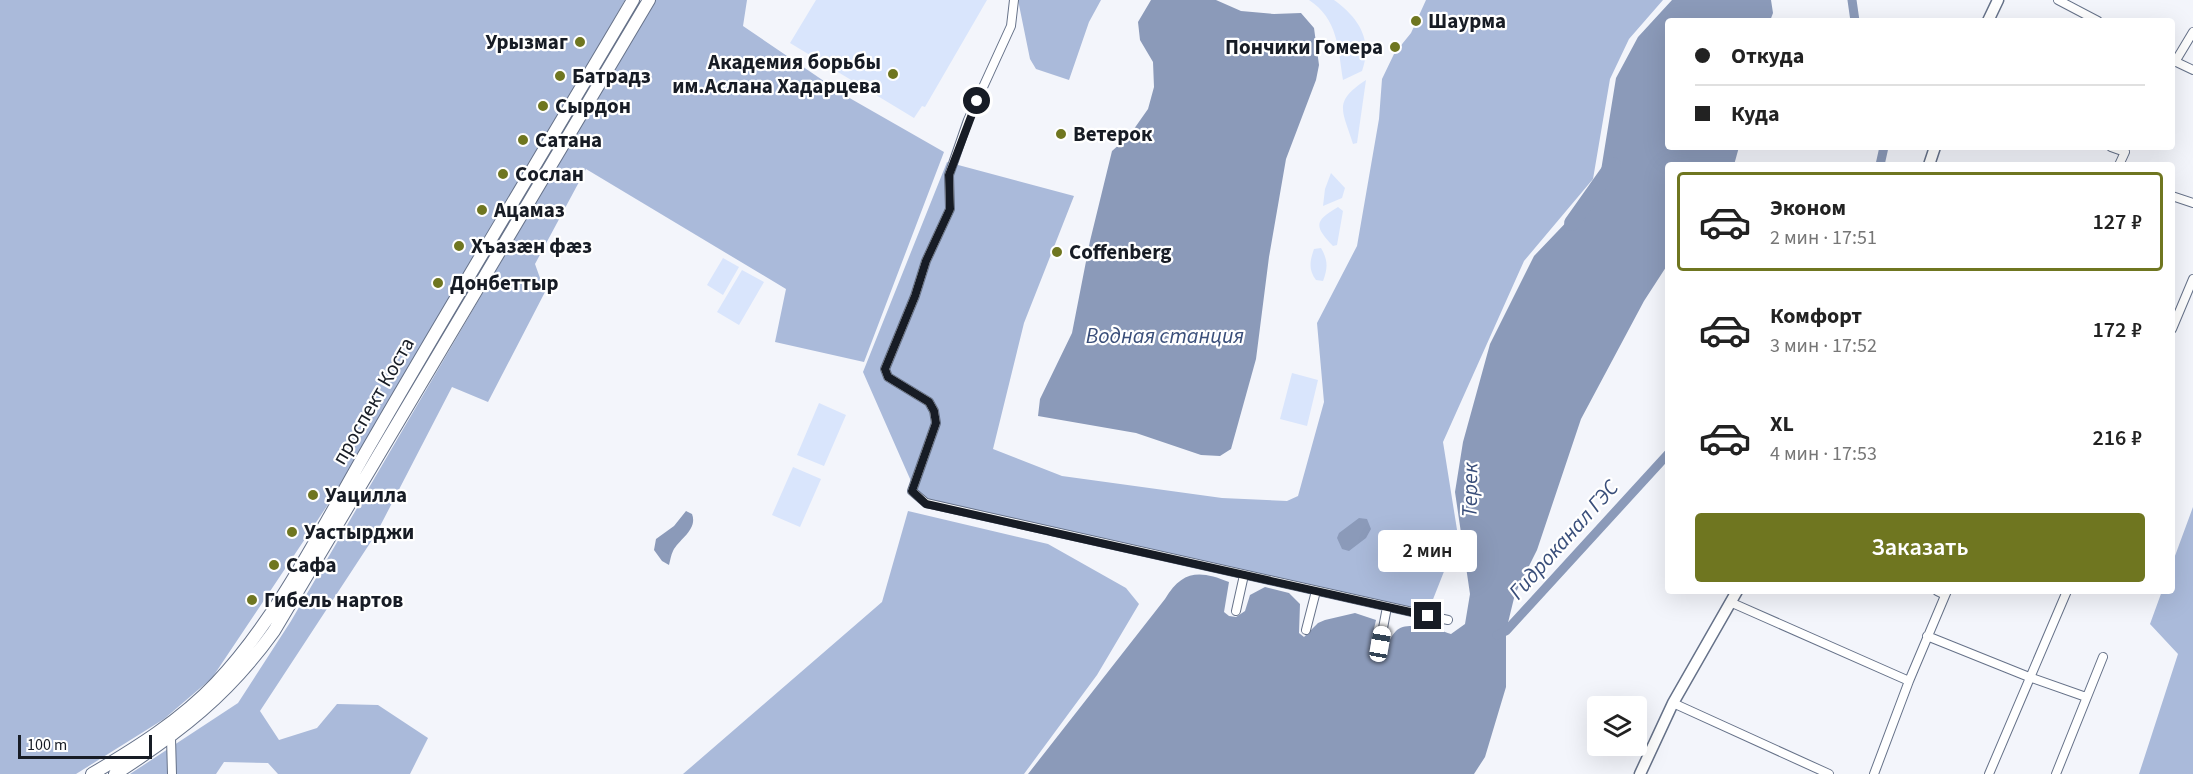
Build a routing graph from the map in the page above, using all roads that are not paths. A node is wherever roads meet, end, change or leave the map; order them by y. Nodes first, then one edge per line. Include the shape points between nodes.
1 (633, 0) edge
2 (649, 0) edge
3 (1014, 0) edge
4 (1998, 0) edge
5 (2058, 0) edge
6 (1989, 18) edge
7 (2092, 18) edge
8 (2193, 32) edge
9 (2175, 58) edge
10 (2175, 62) edge
11 (2193, 70) edge
12 (2119, 150) edge
13 (2120, 162) edge
14 (2175, 197) edge
15 (2193, 203) edge
16 (2193, 279) edge
17 (2175, 322) edge
18 (1244, 575) junction
19 (1316, 591) junction
20 (1735, 594) edge
21 (1946, 594) edge
22 (2066, 594) edge
23 (1730, 602) junction
24 (1387, 607) junction
25 (1236, 611) dead end
26 (1449, 620) dead end
27 (1306, 630) dead end
28 (1928, 636) junction
29 (1380, 644) dead end
30 (2103, 657) dead end
31 (2029, 677) junction
32 (1909, 681) junction
33 (2086, 697) junction
34 (1673, 703) junction
35 (171, 738) junction
36 (92, 774) edge
37 (115, 774) edge
38 (172, 774) edge
39 (1640, 774) edge
40 (1829, 774) edge
41 (1874, 774) edge
42 (1989, 774) edge
43 (2056, 774) edge

1 - 36 main road, проспект Коста via 315,541 248,647 214,685 168,725
2 - 35 main road, проспект Коста via 274,631 225,691
3 - 18 street via 1011,26 968,120 949,175 950,209 885,369 888,377 929,402 934,411 936,423 912,491 926,504
4 - 6 street
5 - 7 street
8 - 9 street
10 - 11 street
12 - 13 street via 2124,152
14 - 15 street
16 - 17 street
18 - 19 street
18 - 25 street
19 - 24 street
19 - 27 street
20 - 23 street
21 - 28 street
22 - 31 street
23 - 32 street
23 - 34 street
24 - 26 street
24 - 29 street
28 - 31 street
28 - 32 street
30 - 33 street
31 - 33 street
31 - 42 street
32 - 41 street
33 - 43 street
34 - 39 street
34 - 40 street
35 - 37 main road, проспект Коста
35 - 38 street

